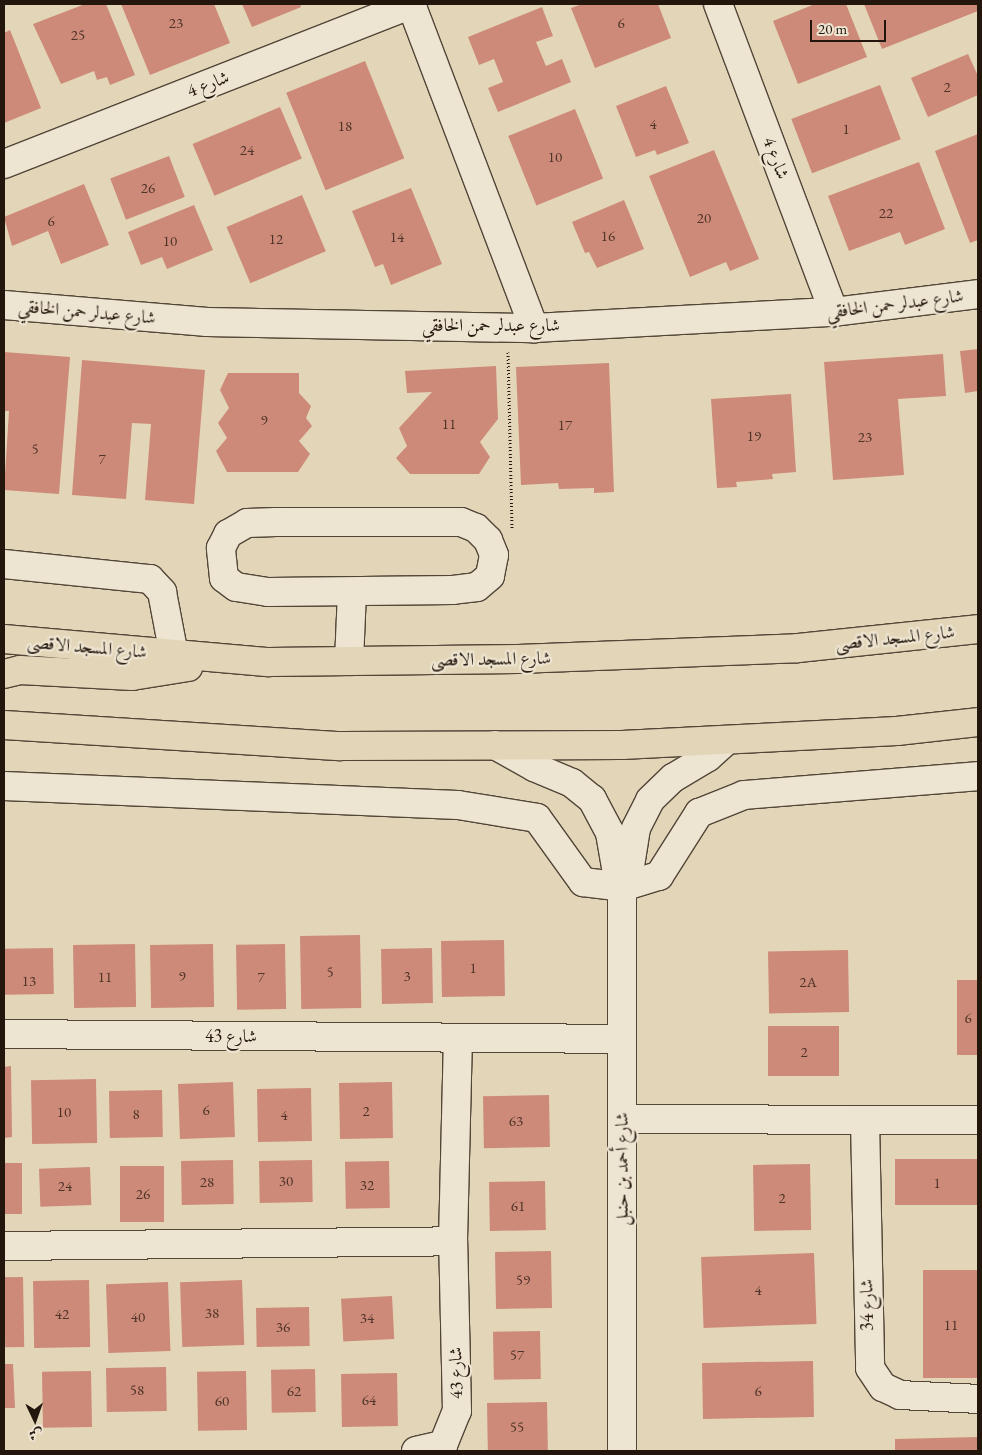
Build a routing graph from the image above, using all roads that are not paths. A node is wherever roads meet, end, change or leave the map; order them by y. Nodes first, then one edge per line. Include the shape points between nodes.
1 (412, 4) edge
2 (718, 4) edge
3 (4, 164) edge
4 (978, 294) edge
5 (4, 305) edge
6 (834, 312) junction
7 (534, 328) junction
8 (4, 564) edge
9 (352, 593) junction
10 (978, 629) edge
11 (4, 639) edge
12 (174, 656) junction
13 (226, 660) junction
14 (349, 661) junction
15 (4, 674) edge
16 (974, 721) edge
17 (4, 725) edge
18 (727, 740) junction
19 (495, 745) junction
20 (978, 776) edge
21 (4, 786) edge
22 (622, 887) junction
23 (4, 1034) edge
24 (458, 1038) junction
25 (622, 1039) junction
26 (622, 1119) junction
27 (865, 1120) junction
28 (978, 1120) edge
29 (453, 1241) junction
30 (4, 1246) edge
31 (978, 1399) edge
32 (416, 1451) edge
33 (622, 1451) edge

1 - 3 street, شارع 4
1 - 7 street, شارع 4
2 - 6 street, شارع 4
4 - 6 street, شارع عبدلر حمن الخافقي
5 - 7 street, شارع عبدلر حمن الخافقي via 206,322
6 - 7 street, شارع عبدلر حمن الخافقي
8 - 12 street via 150,579 162,592
9 - 9 street via 477,587 490,576 494,555 488,540 476,528 461,522 247,523 228,534 221,548 224,578 236,587 268,592
9 - 14 street
10 - 14 main road, شارع المسجد الاقصى via 798,648 518,659
11 - 12 main road, شارع المسجد الاقصى
12 - 13 main road, شارع المسجد الاقصى
13 - 14 main road, شارع المسجد الاقصى
13 - 15 main road via 132,676 20,670
16 - 18 main road via 896,731
17 - 19 main road via 340,746
18 - 19 main road via 622,745
18 - 22 street, شارع أحمد بن حنبل via 708,757 673,778 650,800 636,828 630,866
19 - 22 street, شارع أحمد بن حنبل via 572,783 592,799 610,833 616,873
20 - 22 street via 744,796 699,813 659,876
21 - 22 street via 458,804 537,818 583,882
22 - 25 street, شارع أحمد بن حنبل
23 - 24 street, شارع 43
24 - 25 street, شارع 43
24 - 29 street, شارع 43
25 - 26 street, شارع أحمد بن حنبل
26 - 27 street
26 - 33 street, شارع أحمد بن حنبل
27 - 28 street
27 - 31 street, شارع 34 via 870,1368 883,1387 900,1395
29 - 30 street
29 - 32 street, شارع 43 via 457,1411 443,1445

